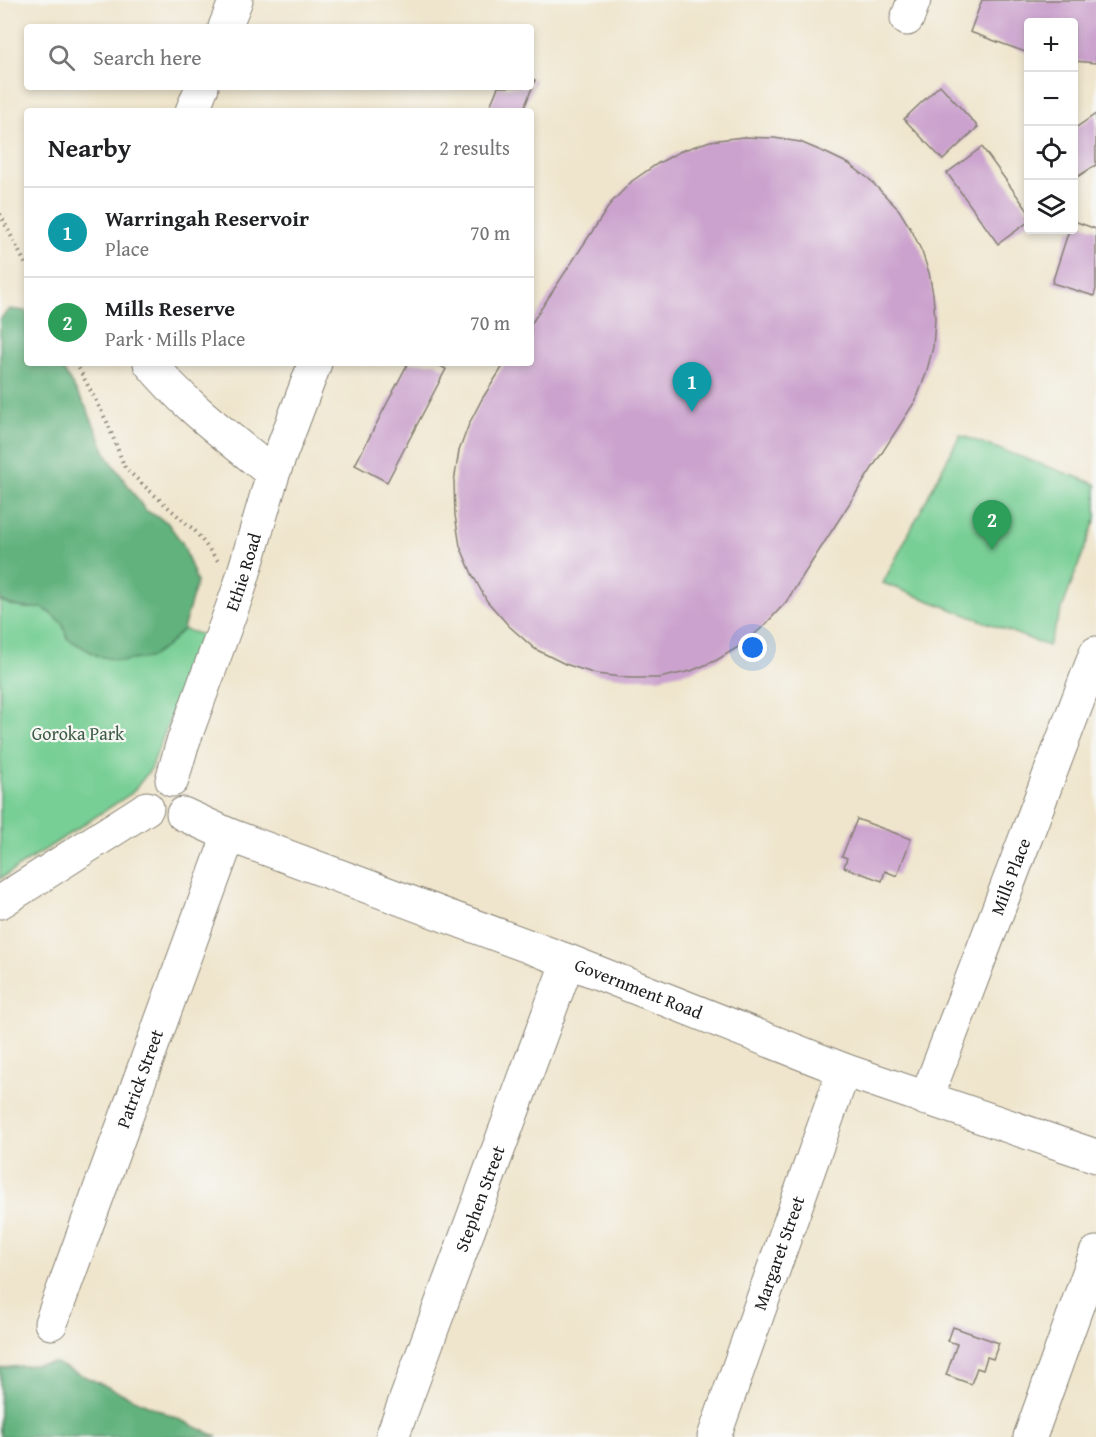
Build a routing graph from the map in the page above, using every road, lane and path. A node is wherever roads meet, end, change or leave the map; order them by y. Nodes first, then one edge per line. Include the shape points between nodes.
1 (236, 0) edge
2 (226, 24) edge
3 (201, 90) edge
4 (193, 108) edge
5 (0, 214) edge
6 (24, 261) edge
7 (78, 366) edge
8 (152, 366) edge
9 (314, 366) edge
10 (273, 474) junction
11 (240, 589) junction
12 (1096, 656) edge
13 (172, 780) junction
14 (147, 808) junction
15 (183, 814) junction
16 (229, 835) junction
17 (0, 902) edge
18 (568, 961) junction
19 (844, 1070) junction
20 (926, 1099) junction
21 (1096, 1156) edge
22 (1096, 1253) edge
23 (51, 1323) dead end
24 (392, 1437) edge
25 (714, 1437) edge
26 (1030, 1437) edge

1 - 2 street
3 - 4 street
5 - 6 path
7 - 11 path via 107,422 125,468 195,531
8 - 10 street via 188,404
9 - 10 street, Ethie Road
10 - 11 street, Ethie Road
11 - 13 street, Ethie Road
12 - 20 street, Mills Place
13 - 14 street via 153,784 147,795
13 - 15 street via 186,794 188,801
14 - 15 street via 155,818 167,822
14 - 17 street
15 - 16 street, Government Road
16 - 18 street, Government Road
16 - 23 street, Patrick Street
18 - 19 street, Government Road
18 - 24 street, Stephen Street
19 - 20 street, Government Road
19 - 25 street, Margaret Street
20 - 21 street, Government Road
22 - 26 street

